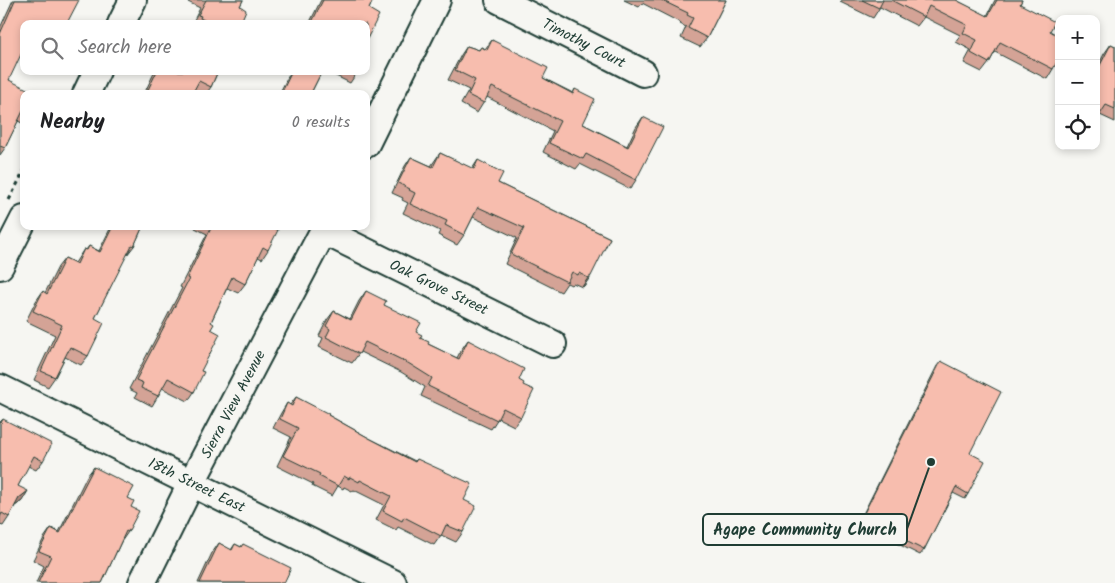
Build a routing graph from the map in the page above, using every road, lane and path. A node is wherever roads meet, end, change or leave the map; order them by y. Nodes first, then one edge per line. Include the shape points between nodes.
1 (133, 0) edge
2 (437, 0) edge
3 (499, 0) edge
4 (123, 20) edge
5 (643, 73) dead end
6 (96, 75) edge
7 (88, 90) edge
8 (370, 136) edge
9 (20, 191) edge
10 (16, 211) edge
11 (324, 230) edge
12 (327, 230) edge
13 (0, 266) edge
14 (553, 344) dead end
15 (0, 388) edge
16 (192, 482) junction
17 (142, 583) edge
18 (394, 583) edge

1 - 4 street
2 - 8 street
3 - 5 street, Timothy Court
6 - 7 street
9 - 10 path
10 - 13 street
11 - 16 street, Sierra View Avenue
12 - 14 street, Oak Grove Street
15 - 16 street, 18th Street East
16 - 17 street, Sierra View Avenue
16 - 18 street, 18th Street East

